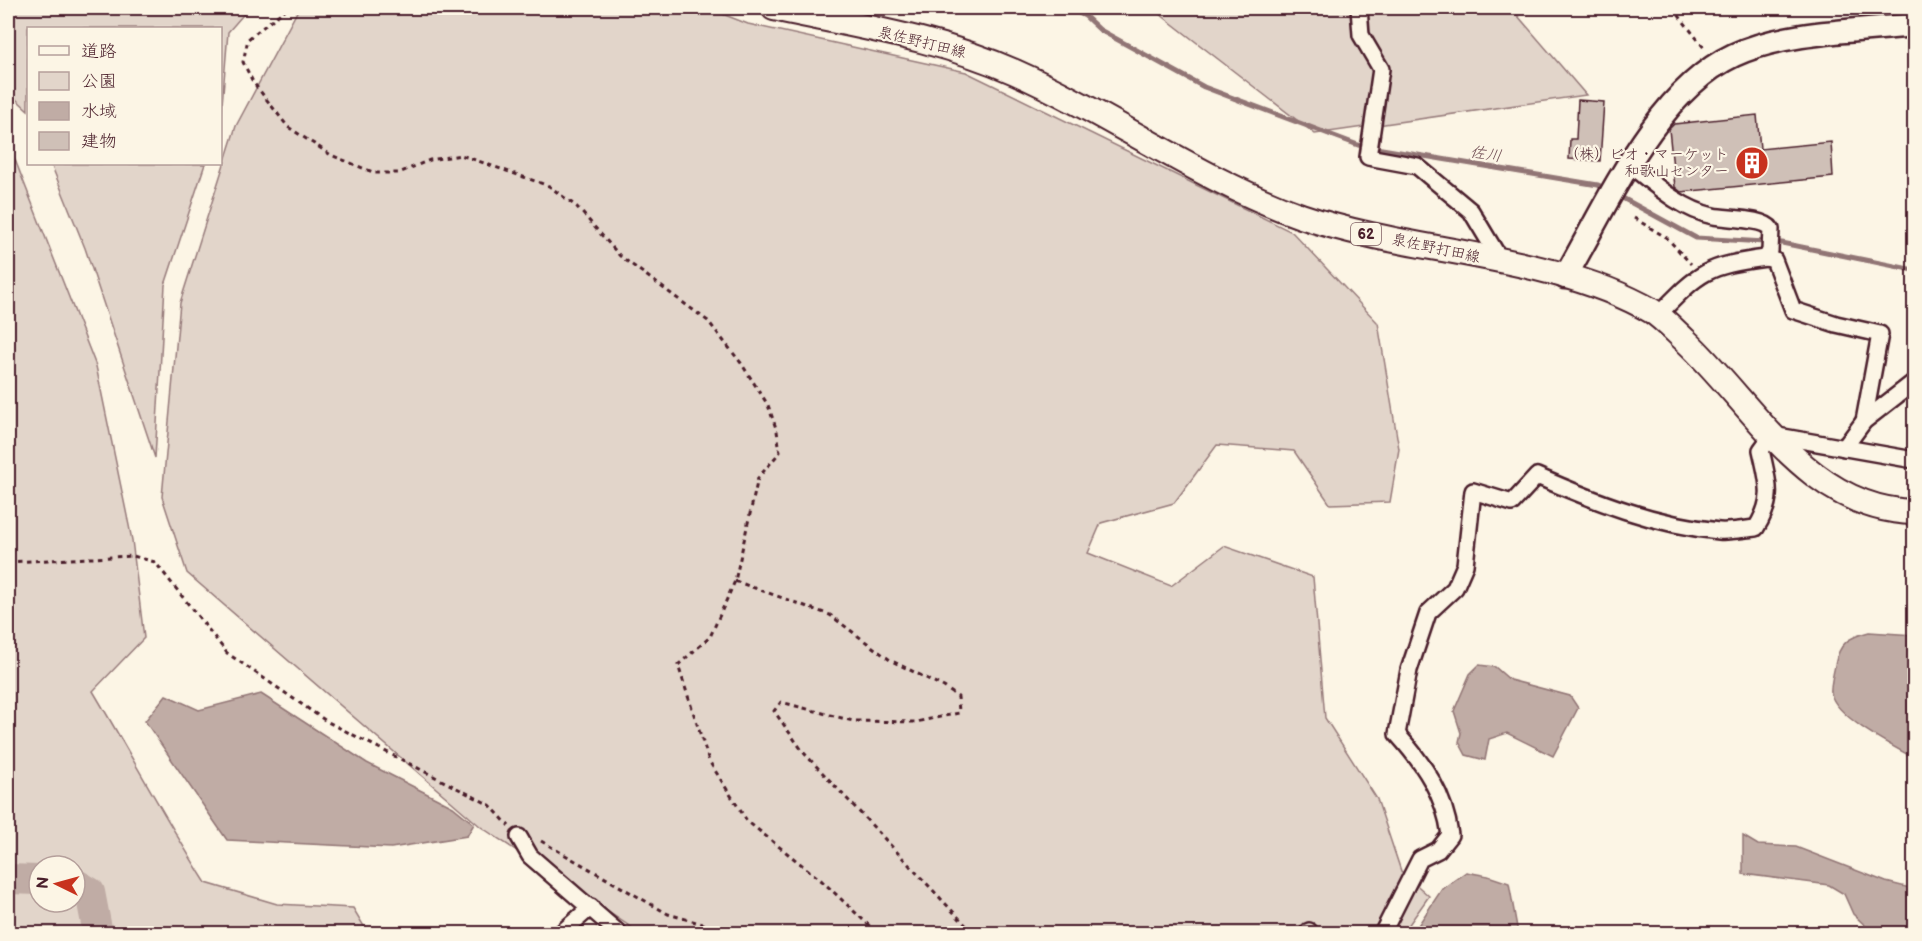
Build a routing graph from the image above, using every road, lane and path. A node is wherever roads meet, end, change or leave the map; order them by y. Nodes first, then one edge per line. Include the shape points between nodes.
1 (287, 8) edge
2 (774, 8) edge
3 (1359, 8) edge
4 (1673, 8) edge
5 (1914, 26) edge
6 (1716, 65) junction
7 (1626, 172) junction
8 (1634, 218) dead end
9 (1768, 254) junction
10 (1501, 261) junction
11 (1700, 274) junction
12 (1565, 277) junction
13 (1658, 315) junction
14 (1914, 382) edge
15 (1864, 421) junction
16 (1772, 435) junction
17 (1844, 448) junction
18 (1914, 460) edge
19 (1914, 512) edge
20 (8, 561) edge
21 (735, 581) junction
22 (519, 837) junction
23 (591, 907) junction
24 (560, 933) edge
25 (620, 933) edge
26 (738, 933) edge
27 (878, 933) edge
28 (974, 933) edge
29 (1382, 933) edge

1 - 21 path via 248,39 243,62 253,82 288,127 331,156 375,173 399,173 430,160 461,155 549,186 577,207 620,255 708,321 741,363 768,405 780,452 758,478
2 - 10 main road, 泉佐野打田線 / 62 via 965,51 1018,74 1246,194 1301,216 1351,231
3 - 10 street via 1361,35 1381,69 1368,157 1417,166 1471,211
4 - 6 path
5 - 6 street via 1792,39 1736,54
6 - 7 street via 1680,96 1655,126
7 - 9 street via 1680,203 1712,216 1770,226
7 - 12 street
8 - 11 path via 1667,238
9 - 11 street
9 - 15 street via 1774,260 1793,310 1880,334
10 - 12 main road, 泉佐野打田線 / 62
11 - 13 street
12 - 13 main road, 泉佐野打田線 / 62 via 1614,293
13 - 16 main road, 泉佐野打田線 / 62
14 - 15 street
15 - 17 street
16 - 17 street
16 - 19 main road, 泉佐野打田線 / 62 via 1809,473 1891,511
16 - 29 street via 1761,450 1770,489 1766,511 1756,528 1720,531 1657,519 1595,501 1536,476 1512,503 1473,491 1465,565 1455,588 1428,614 1409,670 1397,734 1438,790 1450,835 1438,850 1420,859
17 - 18 street
20 - 22 path via 132,556 155,562 227,653 326,721 490,805
21 - 27 path via 710,637 678,665 709,761 747,821 822,880
21 - 28 path via 830,615 890,660 958,697 959,712 916,722 853,721 781,702 774,711 804,753
22 - 23 street via 530,856
22 - 26 path via 535,837 668,914
23 - 24 street
23 - 25 street

